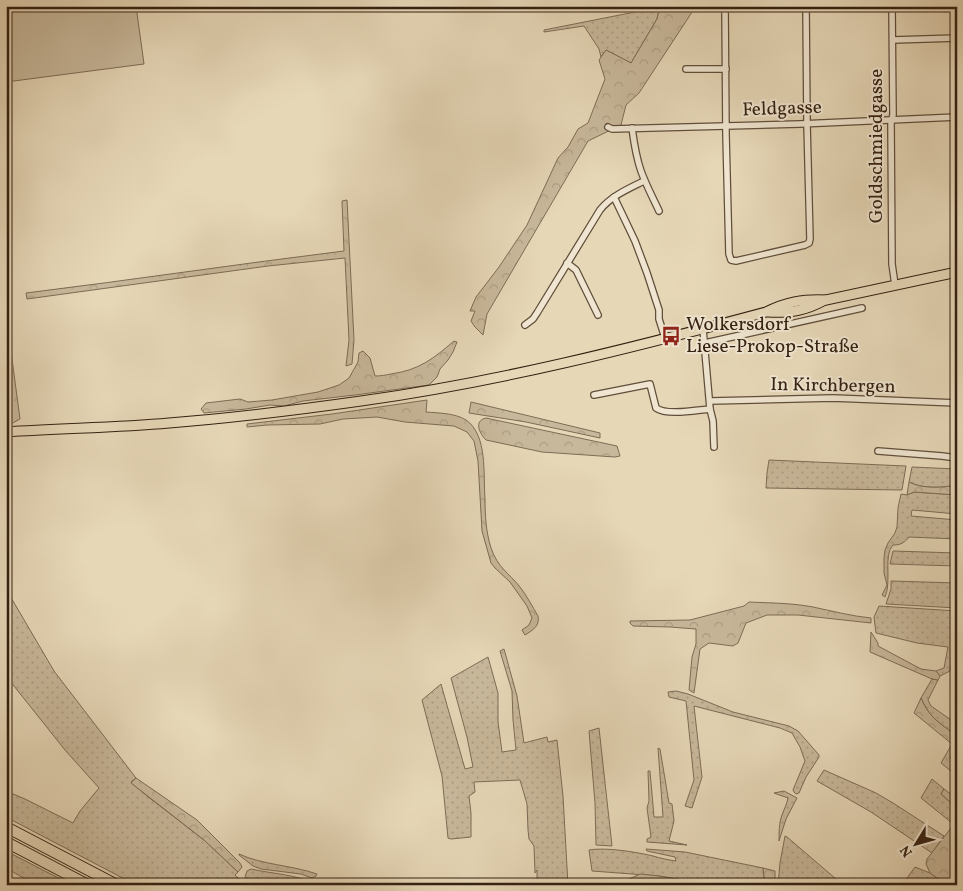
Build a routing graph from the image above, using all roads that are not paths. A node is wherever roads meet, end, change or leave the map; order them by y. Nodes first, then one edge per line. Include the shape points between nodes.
1 (725, 6) edge
2 (806, 6) edge
3 (892, 6) edge
4 (957, 38) edge
5 (893, 40) junction
6 (726, 69) junction
7 (686, 70) dead end
8 (957, 117) edge
9 (892, 120) junction
10 (807, 124) junction
11 (726, 126) junction
12 (608, 127) dead end
13 (632, 128) junction
14 (644, 181) junction
15 (614, 197) junction
16 (659, 211) dead end
17 (567, 262) junction
18 (957, 272) edge
19 (895, 285) junction
20 (862, 308) dead end
21 (598, 315) dead end
22 (525, 325) dead end
23 (703, 329) junction
24 (665, 338) junction
25 (704, 343) junction
26 (594, 395) dead end
27 (710, 401) junction
28 (957, 403) edge
29 (710, 409) junction
30 (6, 432) edge
31 (714, 447) dead end
32 (878, 451) dead end
33 (957, 458) edge
34 (6, 827) edge
35 (6, 842) edge
36 (88, 885) edge
37 (117, 885) edge

1 - 6 street
2 - 10 street
3 - 5 street, Goldschmiedgasse
4 - 5 street
5 - 9 street, Goldschmiedgasse
6 - 7 street
6 - 11 street
8 - 9 street, Feldgasse
9 - 10 street, Feldgasse
9 - 19 street, Goldschmiedgasse via 892,264
10 - 11 street, Feldgasse
10 - 11 street via 809,243 736,261 731,260 729,254
11 - 13 street, Feldgasse
12 - 13 street, Feldgasse
13 - 14 street
14 - 15 street
14 - 16 street
15 - 17 street via 600,210
15 - 24 street via 647,273
17 - 21 street via 576,270
17 - 22 street via 537,313
18 - 19 main road
19 - 23 main road via 826,300 793,302
20 - 25 street
23 - 24 main road
23 - 25 street
24 - 30 main road via 486,380 354,402 167,423
25 - 27 street
26 - 29 street via 650,384 658,410
27 - 28 street, In Kirchbergen via 833,398
27 - 29 street
29 - 31 street
32 - 33 street
34 - 37 highway
35 - 36 highway

